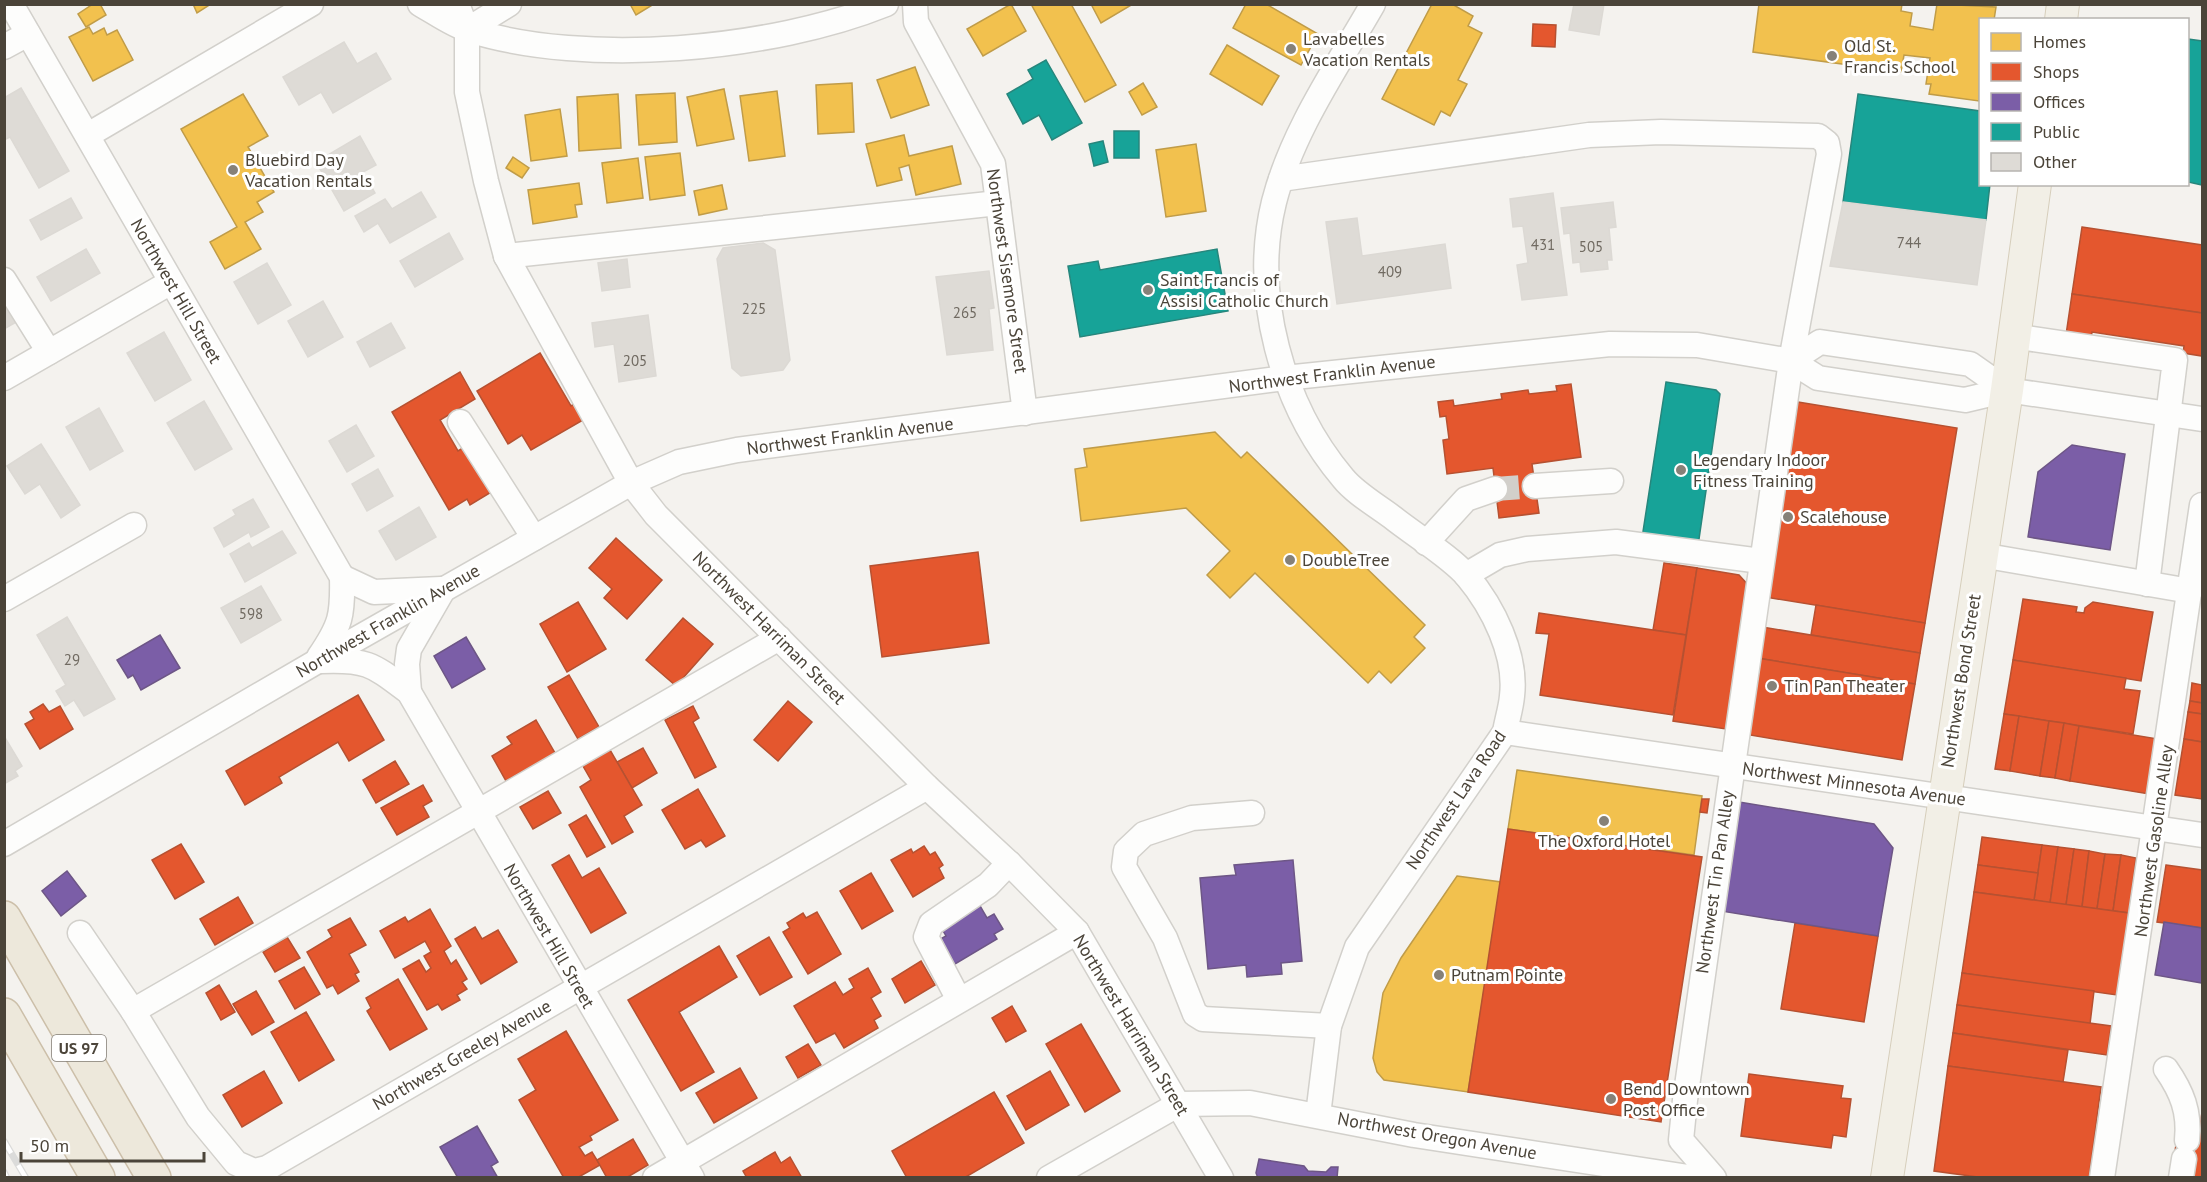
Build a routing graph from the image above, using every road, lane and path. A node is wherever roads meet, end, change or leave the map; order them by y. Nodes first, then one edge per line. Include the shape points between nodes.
1 (10, 4) edge
2 (311, 4) edge
3 (420, 4) edge
4 (457, 4) edge
5 (509, 4) edge
6 (886, 4) edge
7 (915, 4) edge
8 (1373, 4) edge
9 (466, 30) junction
10 (28, 34) junction
11 (4, 47) edge
12 (88, 135) junction
13 (1281, 179) junction
14 (2035, 186) edge
15 (998, 203) junction
16 (506, 256) junction
17 (4, 280) edge
18 (171, 282) junction
19 (2012, 336) junction
20 (49, 352) junction
21 (1791, 361) junction
22 (4, 378) edge
23 (1285, 378) junction
24 (2007, 390) junction
25 (1025, 413) junction
26 (2166, 414) junction
27 (2202, 419) edge
28 (460, 422) dead end
29 (1611, 481) dead end
30 (631, 483) junction
31 (1535, 486) tunnel mouth
32 (1495, 489) tunnel mouth
33 (2202, 504) edge
34 (134, 525) dead end
35 (534, 538) junction
36 (1426, 543) junction
37 (1981, 555) junction
38 (1761, 561) junction
39 (1466, 575) junction
40 (342, 577) junction
41 (2147, 584) junction
42 (444, 589) junction
43 (2190, 591) junction
44 (4, 598) edge
45 (779, 638) junction
46 (316, 662) junction
47 (409, 692) junction
48 (1505, 732) junction
49 (1731, 765) junction
50 (927, 787) junction
51 (1943, 797) junction
52 (478, 813) junction
53 (1252, 813) dead end
54 (2156, 828) junction
55 (2202, 835) edge
56 (4, 844) edge
57 (1009, 863) junction
58 (4, 918) edge
59 (1077, 932) junction
60 (80, 933) dead end
61 (580, 988) junction
62 (959, 1000) junction
63 (133, 1011) junction
64 (4, 1015) edge
65 (1329, 1026) junction
66 (2166, 1069) dead end
67 (1179, 1104) junction
68 (1318, 1115) junction
69 (2184, 1159) edge
70 (687, 1170) edge
71 (98, 1178) edge
72 (154, 1178) edge
73 (655, 1178) edge
74 (1049, 1178) edge
75 (1221, 1178) edge
76 (1695, 1178) edge
77 (1714, 1178) edge
78 (1887, 1178) edge
79 (2102, 1178) edge

1 - 10 street, Northwest Hill Street
2 - 12 street
3 - 9 street
4 - 9 street, Northwest Harriman Street
5 - 9 street
6 - 9 street via 818,27 725,43 632,51 536,46
7 - 15 street, Northwest Sisemore Street via 916,22 993,164
8 - 13 street, Northwest Lava Road via 1308,118
9 - 16 street, Northwest Harriman Street via 467,92
10 - 11 street
10 - 12 street, Northwest Hill Street
12 - 18 street, Northwest Hill Street
13 - 21 street, Northwest Tin Pan Alley via 1589,135 1660,132 1818,136 1827,144 1829,154
13 - 23 street, Northwest Lava Road via 1269,228 1265,286
14 - 19 main road, Northwest Bond Street
15 - 16 street
15 - 25 street, Northwest Sisemore Street
16 - 30 street, Northwest Harriman Street
17 - 20 street
18 - 20 street
18 - 40 street, Northwest Hill Street
19 - 24 main road, Northwest Bond Street
19 - 26 street via 2175,360
20 - 22 street
21 - 23 street, Northwest Franklin Avenue via 1697,345 1610,344
21 - 24 street, Northwest Franklin Avenue via 1818,378 1965,400
21 - 24 street, Northwest Franklin Avenue via 1820,342 1970,364
21 - 38 street, Northwest Tin Pan Alley
23 - 25 street, Northwest Franklin Avenue
23 - 36 street, Northwest Lava Road via 1306,427 1344,480
24 - 26 street, Northwest Franklin Avenue
24 - 37 main road, Northwest Bond Street
25 - 30 street, Northwest Franklin Avenue via 737,450 680,462
26 - 27 street, Northwest Franklin Avenue
26 - 41 street
28 - 35 street
29 - 31 street
30 - 35 street, Northwest Franklin Avenue
30 - 45 street, Northwest Harriman Street via 656,515
32 - 36 street via 1466,499
33 - 43 street, Northwest Gasoline Alley
34 - 44 street
35 - 42 street, Northwest Franklin Avenue
36 - 39 street, Northwest Lava Road
37 - 41 street
37 - 51 main road, Northwest Bond Street
38 - 39 street via 1616,542 1527,549 1500,555
38 - 49 street, Northwest Tin Pan Alley
39 - 48 street, Northwest Lava Road via 1490,610 1509,655 1513,695
40 - 42 street via 374,592
40 - 46 street via 342,610 336,633
41 - 43 street
42 - 46 street, Northwest Franklin Avenue
42 - 47 street, Northwest Hill Street via 409,650
43 - 54 street, Northwest Gasoline Alley
45 - 50 street, Northwest Harriman Street
45 - 52 street
46 - 47 street, Northwest Hill Street via 353,660 375,666
46 - 56 street, Northwest Franklin Avenue
47 - 52 street, Northwest Hill Street
48 - 49 street, Northwest Minnesota Avenue
48 - 65 street, Northwest Lava Road via 1357,947
49 - 51 street, Northwest Minnesota Avenue
49 - 77 street, Northwest Tin Pan Alley via 1681,1140
50 - 57 street, Northwest Harriman Street
50 - 61 street, Northwest Greeley Avenue
51 - 54 street, Northwest Minnesota Avenue
51 - 78 main road, Northwest Bond Street
52 - 61 street, Northwest Hill Street
52 - 63 street
53 - 65 street via 1192,818 1144,834 1126,850 1124,867 1166,938 1195,1014 1203,1019
54 - 55 street, Northwest Minnesota Avenue
54 - 79 street, Northwest Gasoline Alley
57 - 59 street, Northwest Harriman Street
57 - 62 street via 988,885 931,924 926,937
58 - 72 highway, US 97
59 - 62 street
59 - 67 street, Northwest Harriman Street
60 - 63 street, Northwest Greeley Avenue
61 - 63 street, Northwest Greeley Avenue via 267,1168 254,1171 236,1163 198,1117
61 - 70 street, Northwest Hill Street
62 - 70 street
64 - 71 highway, US 97
65 - 68 street, Northwest Lava Road
66 - 69 street via 2181,1090 2189,1121
67 - 68 street, Northwest Oregon Avenue via 1250,1103
67 - 74 street
67 - 75 street, Northwest Harriman Street
68 - 76 street, Northwest Oregon Avenue via 1414,1135
70 - 73 street

